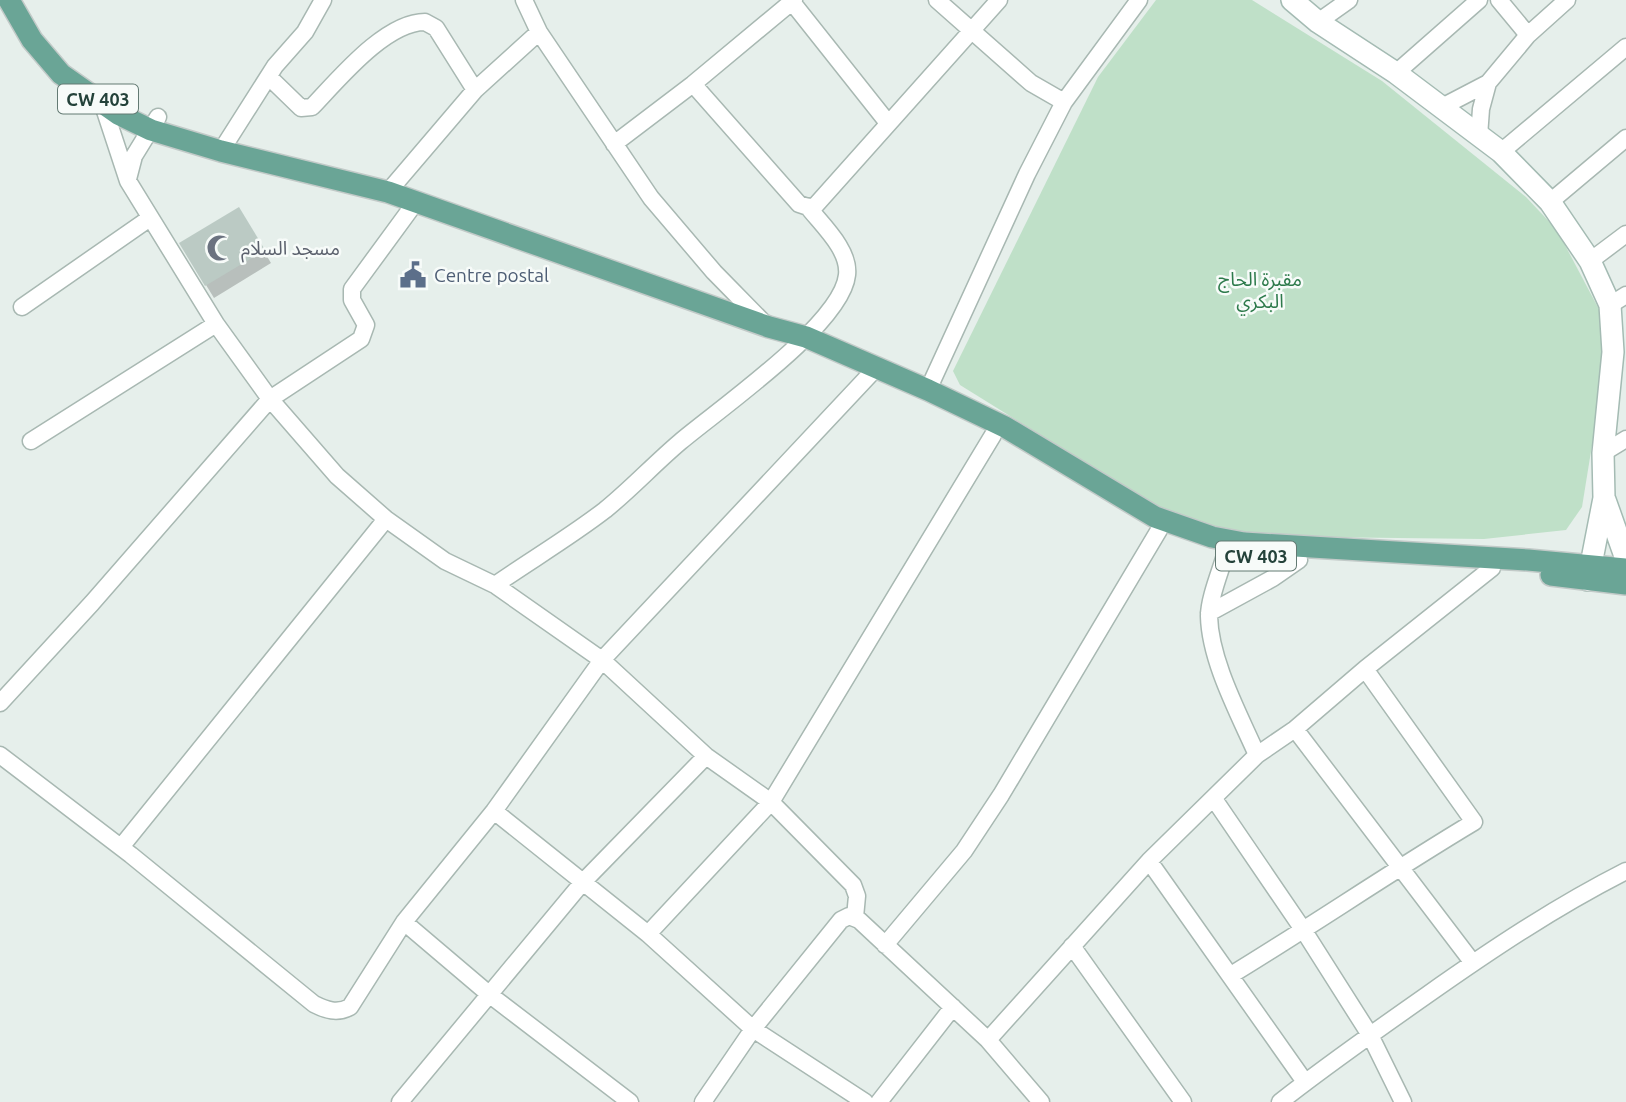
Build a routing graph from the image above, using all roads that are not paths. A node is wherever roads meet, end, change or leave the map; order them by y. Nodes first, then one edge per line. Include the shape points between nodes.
1 (323, 0) edge
2 (524, 0) edge
3 (937, 0) edge
4 (999, 0) edge
5 (1139, 0) edge
6 (1292, 0) edge
7 (1349, 0) edge
8 (1479, 0) edge
9 (1499, 0) edge
10 (1567, 0) edge
11 (793, 1) edge
12 (11, 4) edge
13 (1318, 22) junction
14 (972, 29) junction
15 (539, 32) junction
16 (1528, 35) junction
17 (1626, 47) edge
18 (1396, 73) junction
19 (269, 77) junction
20 (1488, 83) junction
21 (693, 84) junction
22 (475, 90) junction
23 (99, 94) junction
24 (1064, 102) junction
25 (1440, 108) junction
26 (155, 123) junction
27 (888, 123) junction
28 (1479, 136) junction
29 (1626, 138) edge
30 (614, 144) junction
31 (221, 151) junction
32 (1501, 152) junction
33 (128, 181) junction
34 (388, 192) junction
35 (1550, 202) junction
36 (415, 203) junction
37 (808, 207) junction
38 (150, 218) junction
39 (1626, 234) edge
40 (1590, 261) junction
41 (1618, 300) edge
42 (22, 307) dead end
43 (216, 324) junction
44 (769, 327) junction
45 (806, 337) junction
46 (877, 367) junction
47 (928, 390) junction
48 (270, 399) junction
49 (993, 435) junction
50 (1626, 439) edge
51 (31, 441) dead end
52 (1603, 453) junction
53 (1604, 498) junction
54 (386, 519) junction
55 (1159, 530) junction
56 (1621, 530) edge
57 (1226, 552) junction
58 (1626, 559) edge
59 (1299, 561) junction
60 (1492, 568) junction
61 (1626, 569) edge
62 (1589, 573) junction
63 (1626, 584) edge
64 (495, 585) junction
65 (1209, 613) junction
66 (602, 660) junction
67 (1365, 669) junction
68 (0, 703) edge
69 (1295, 729) junction
70 (0, 755) edge
71 (1257, 755) junction
72 (706, 756) junction
73 (1214, 799) junction
74 (771, 802) junction
75 (494, 811) junction
76 (121, 847) junction
77 (1149, 860) junction
78 (1398, 867) junction
79 (1626, 871) edge
80 (582, 883) junction
81 (855, 917) junction
82 (404, 922) junction
83 (1304, 931) junction
84 (648, 934) junction
85 (884, 945) junction
86 (1072, 946) junction
87 (1473, 963) junction
88 (1231, 975) junction
89 (490, 995) junction
90 (953, 1007) junction
91 (753, 1028) junction
92 (1370, 1035) junction
93 (988, 1040) junction
94 (1305, 1083) junction
95 (400, 1102) edge
96 (630, 1102) edge
97 (703, 1102) edge
98 (865, 1102) edge
99 (879, 1102) edge
100 (1041, 1102) edge
101 (1183, 1102) edge
102 (1280, 1102) edge
103 (1403, 1102) edge

1 - 19 street via 305,32
2 - 15 street
3 - 14 street
4 - 14 street
5 - 24 street
6 - 13 street
7 - 13 street
8 - 18 street
9 - 16 street
10 - 16 street
11 - 21 street
11 - 27 street
12 - 23 main road, CW 403 via 32,40 61,74
13 - 18 street
14 - 24 street via 1031,83
14 - 27 street
15 - 22 street
15 - 30 street
16 - 20 street
17 - 32 street
18 - 25 street
19 - 22 street via 307,109 387,37 425,22 436,28
19 - 31 street
20 - 25 street
20 - 28 street
21 - 30 street
21 - 37 street via 799,204
22 - 34 street
23 - 26 main road, CW 403 via 118,114
23 - 33 street
24 - 47 street
25 - 28 street
26 - 31 main road, CW 403
26 - 33 street via 134,156
27 - 37 street via 815,206
28 - 32 street
29 - 35 street
30 - 44 street via 651,198
31 - 34 main road, CW 403
32 - 35 street
33 - 38 street
34 - 36 main road, CW 403
35 - 40 street
36 - 44 main road, CW 403
36 - 48 street via 352,289 352,300 366,325 361,339
37 - 45 street via 840,248 848,274 838,300
38 - 42 street
38 - 43 street
39 - 40 street
40 - 41 street
41 - 52 street
43 - 48 street
43 - 51 street
44 - 45 main road, CW 403
45 - 46 main road, CW 403
45 - 64 street via 605,510
46 - 47 main road, CW 403
46 - 66 street
47 - 49 main road, CW 403
47 - 62 main road, CW 403 via 1005,427 1155,517 1212,537 1244,543 1528,559
48 - 54 street via 337,476
48 - 68 street
49 - 55 main road, CW 403 via 1122,513
49 - 74 street
50 - 52 street
52 - 53 street
53 - 56 street
53 - 62 street
54 - 64 street via 445,561
54 - 76 street
55 - 57 main road, CW 403
55 - 85 street via 964,851
56 - 58 street
57 - 59 main road, CW 403
57 - 65 street
59 - 60 main road, CW 403
59 - 65 street
60 - 62 main road, CW 403
60 - 67 street
61 - 62 main road, CW 403
62 - 63 main road, CW 403
64 - 66 street
65 - 71 street via 1217,657
66 - 72 street
66 - 75 street
67 - 69 street
67 - 78 street via 1474,822
69 - 71 street
69 - 78 street
70 - 76 street
71 - 73 street
72 - 74 street
72 - 80 street
73 - 77 street
73 - 83 street
74 - 81 street via 853,885
74 - 84 street
75 - 80 street
75 - 82 street
76 - 82 street via 314,1004 327,1009 350,1007
77 - 86 street
77 - 88 street
78 - 83 street
78 - 87 street
79 - 87 street via 1525,927
80 - 84 street
80 - 89 street
81 - 85 street
81 - 91 street via 841,920
82 - 89 street
83 - 88 street
83 - 92 street
84 - 91 street
85 - 90 street
86 - 93 street
86 - 101 street
87 - 92 street
88 - 94 street
89 - 95 street
89 - 96 street
90 - 93 street
90 - 99 street
91 - 97 street
91 - 98 street
92 - 94 street
92 - 103 street
93 - 100 street
94 - 102 street

